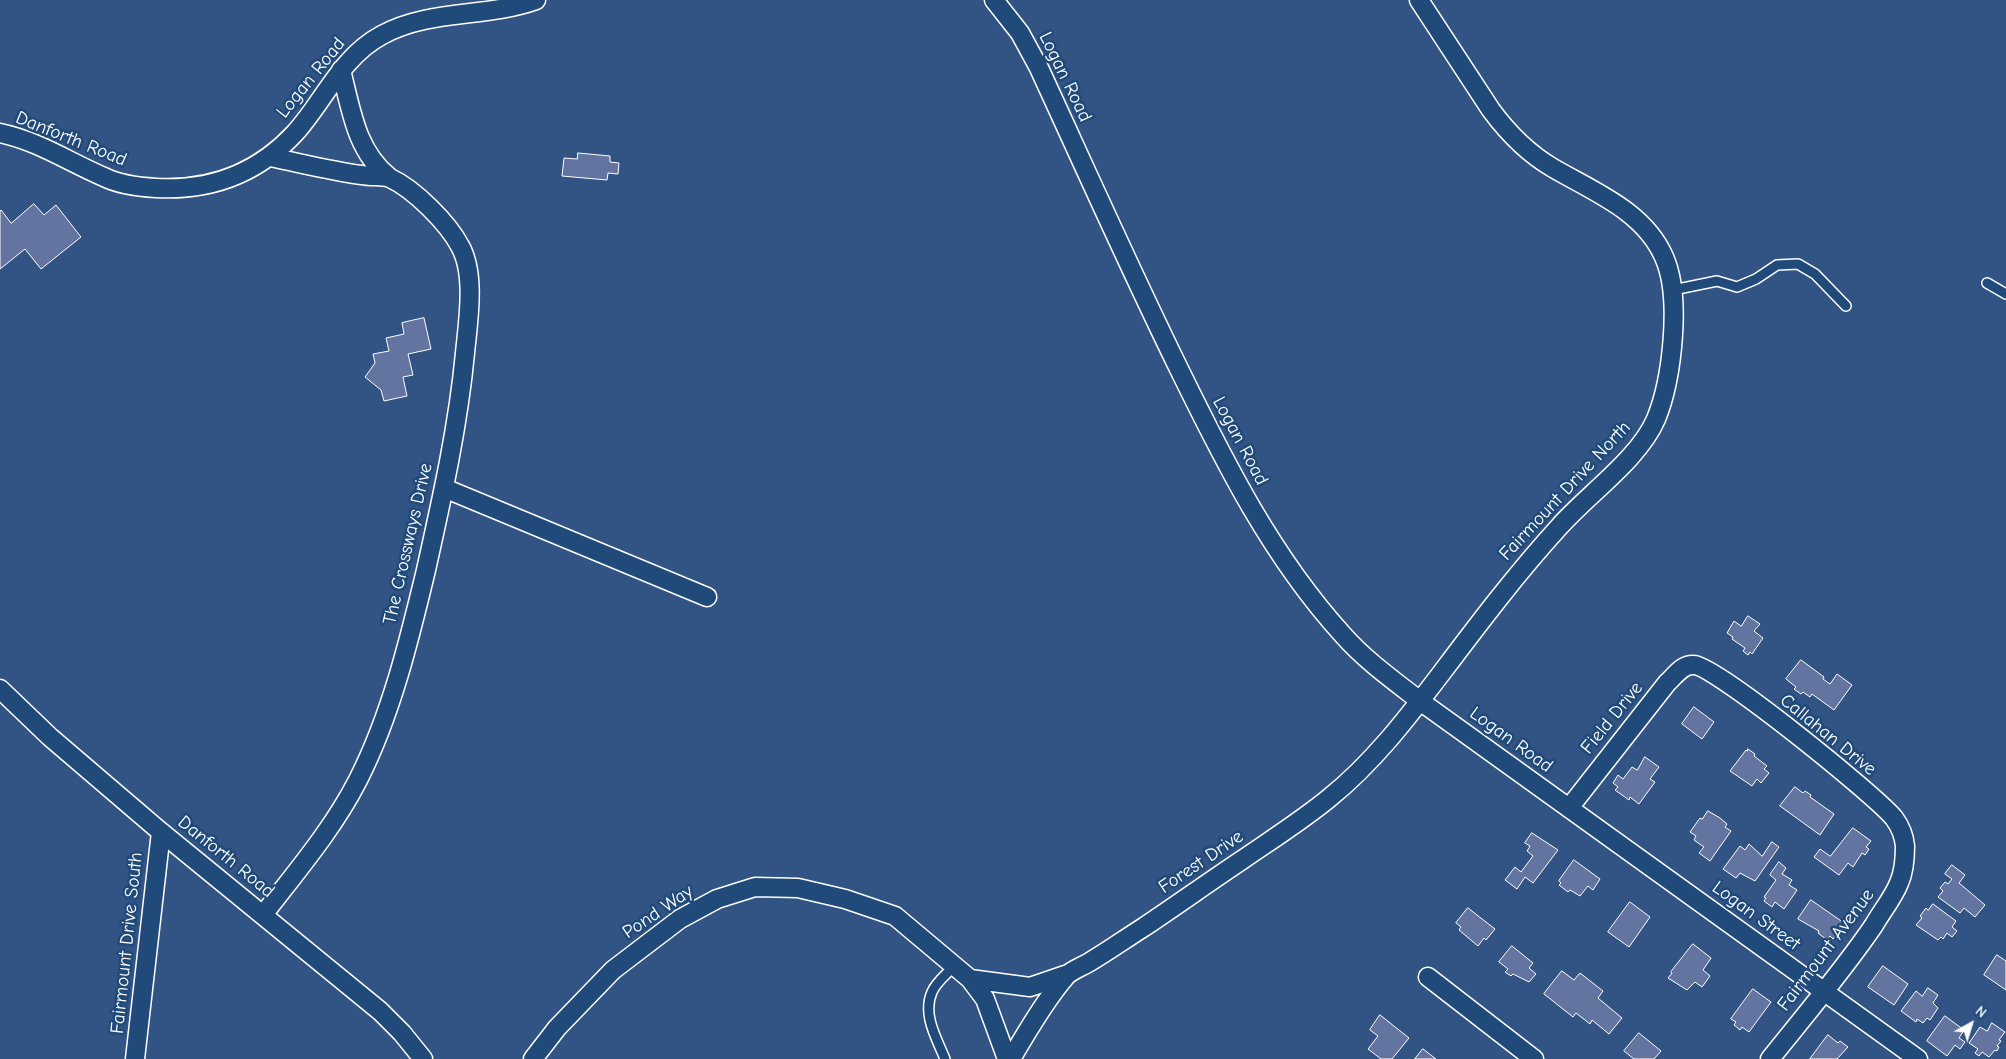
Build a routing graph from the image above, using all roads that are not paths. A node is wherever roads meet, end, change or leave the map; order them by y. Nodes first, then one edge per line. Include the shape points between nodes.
1 (536, 0) edge
2 (994, 0) edge
3 (1419, 0) edge
4 (341, 70) junction
5 (0, 133) edge
6 (270, 157) junction
7 (389, 177) junction
8 (1987, 283) dead end
9 (1674, 290) junction
10 (2006, 294) edge
11 (1846, 306) dead end
12 (444, 488) junction
13 (707, 597) dead end
14 (1697, 665) joint
15 (0, 689) edge
16 (1420, 701) junction
17 (1569, 808) junction
18 (160, 832) junction
19 (1905, 859) joint
20 (263, 915) junction
21 (954, 966) junction
22 (1068, 974) junction
23 (1428, 977) dead end
24 (970, 979) junction
25 (1824, 991) junction
26 (135, 1059) edge
27 (423, 1059) edge
28 (533, 1059) edge
29 (945, 1059) edge
30 (1007, 1059) edge
31 (1011, 1059) edge
32 (1534, 1059) edge
33 (1770, 1059) edge
34 (1918, 1059) edge

1 - 4 street, Logan Road via 506,8 442,16 393,30 364,46
2 - 16 street, Logan Road via 1020,33 1039,68 1151,311 1251,507 1288,565 1343,635
3 - 9 street, Fairmount Drive North via 1503,126 1551,167 1590,186 1633,217 1657,242
4 - 6 street, Logan Road via 300,128
4 - 7 street, The Crossways Drive via 361,142 371,159
5 - 6 street, Danforth Road via 45,148 104,178 140,187 180,189 205,186 228,179
6 - 7 street via 362,176
7 - 12 street, The Crossways Drive via 417,196 439,218 461,247 467,265 469,300 461,389
8 - 10 lane
9 - 11 lane via 1717,281 1736,287 1777,265 1798,264 1815,274
9 - 16 street, Fairmount Drive North via 1670,356 1656,419 1647,436 1561,524
12 - 13 street
12 - 20 street, The Crossways Drive via 413,623 374,743 337,816
14 - 17 street, Field Drive via 1686,666 1667,683
14 - 19 street, Callahan Drive via 1745,695 1884,807 1902,832
15 - 18 street, Danforth Road
16 - 17 street, Logan Road
16 - 22 street, Forest Drive via 1383,747 1330,798 1147,925
17 - 25 street, Logan Street
18 - 20 street, Danforth Road
18 - 26 street, Fairmount Drive South
19 - 25 street, Fairmount Avenue via 1900,882 1892,897
20 - 27 street, Danforth Road via 380,1011
21 - 24 street, Pond Way
21 - 28 street, Pond Way via 895,916 798,888 755,886 716,899 680,918 613,970 556,1028
21 - 29 lane via 932,992 929,1004 930,1022
22 - 24 street via 1030,987
22 - 31 street, Forest Drive
23 - 32 street
24 - 30 street, Pond Way via 985,1000
25 - 33 street, Fairmount Avenue
25 - 34 street, Logan Street

